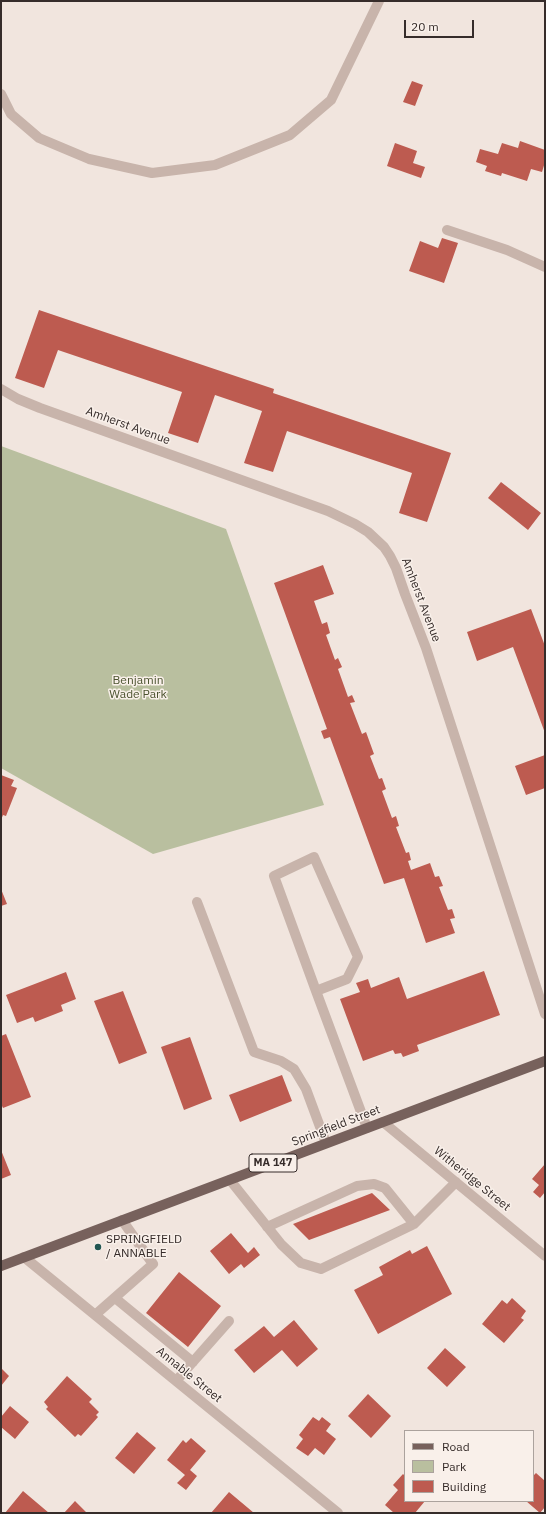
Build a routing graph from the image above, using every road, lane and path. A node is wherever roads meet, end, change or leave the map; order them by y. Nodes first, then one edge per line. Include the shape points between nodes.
1 (379, 1) edge
2 (1, 94) edge
3 (447, 230) dead end
4 (545, 267) edge
5 (1, 389) edge
6 (197, 902) dead end
7 (316, 991) junction
8 (545, 1014) edge
9 (545, 1061) edge
10 (383, 1122) junction
11 (367, 1128) junction
12 (326, 1144) junction
13 (230, 1180) junction
14 (456, 1182) junction
15 (122, 1220) junction
16 (414, 1224) junction
17 (267, 1227) junction
18 (545, 1256) edge
19 (24, 1257) junction
20 (1, 1266) edge
21 (115, 1298) junction
22 (95, 1315) junction
23 (229, 1321) dead end
24 (193, 1362) junction
25 (176, 1381) junction
26 (338, 1513) edge

1 - 2 street via 331,100 290,135 215,165 152,173 89,159 39,138 11,114
3 - 4 street via 507,250
5 - 8 street, Amherst Avenue via 40,408 328,511 356,524 384,547 396,568 426,648
6 - 12 street via 254,1052 281,1061 294,1069 306,1089
7 - 7 street via 274,876 314,857 358,957 346,979
7 - 11 street
9 - 10 main road, Springfield Street / MA 147
10 - 11 main road, Springfield Street / MA 147
10 - 14 street, Witheridge Street
11 - 12 main road, Springfield Street / MA 147
12 - 13 main road, Springfield Street / MA 147
13 - 15 main road, Springfield Street / MA 147
13 - 17 street
14 - 16 street
14 - 18 street, Witheridge Street
15 - 19 main road, Springfield Street / MA 147
15 - 21 street via 153,1264
16 - 17 street via 321,1269 301,1263
16 - 17 street via 385,1188 374,1184 357,1186
19 - 20 main road, Springfield Street / MA 147
19 - 22 street, Annable Street
21 - 22 street
21 - 24 street
22 - 25 street, Annable Street
23 - 24 street
24 - 25 street
25 - 26 street, Annable Street

